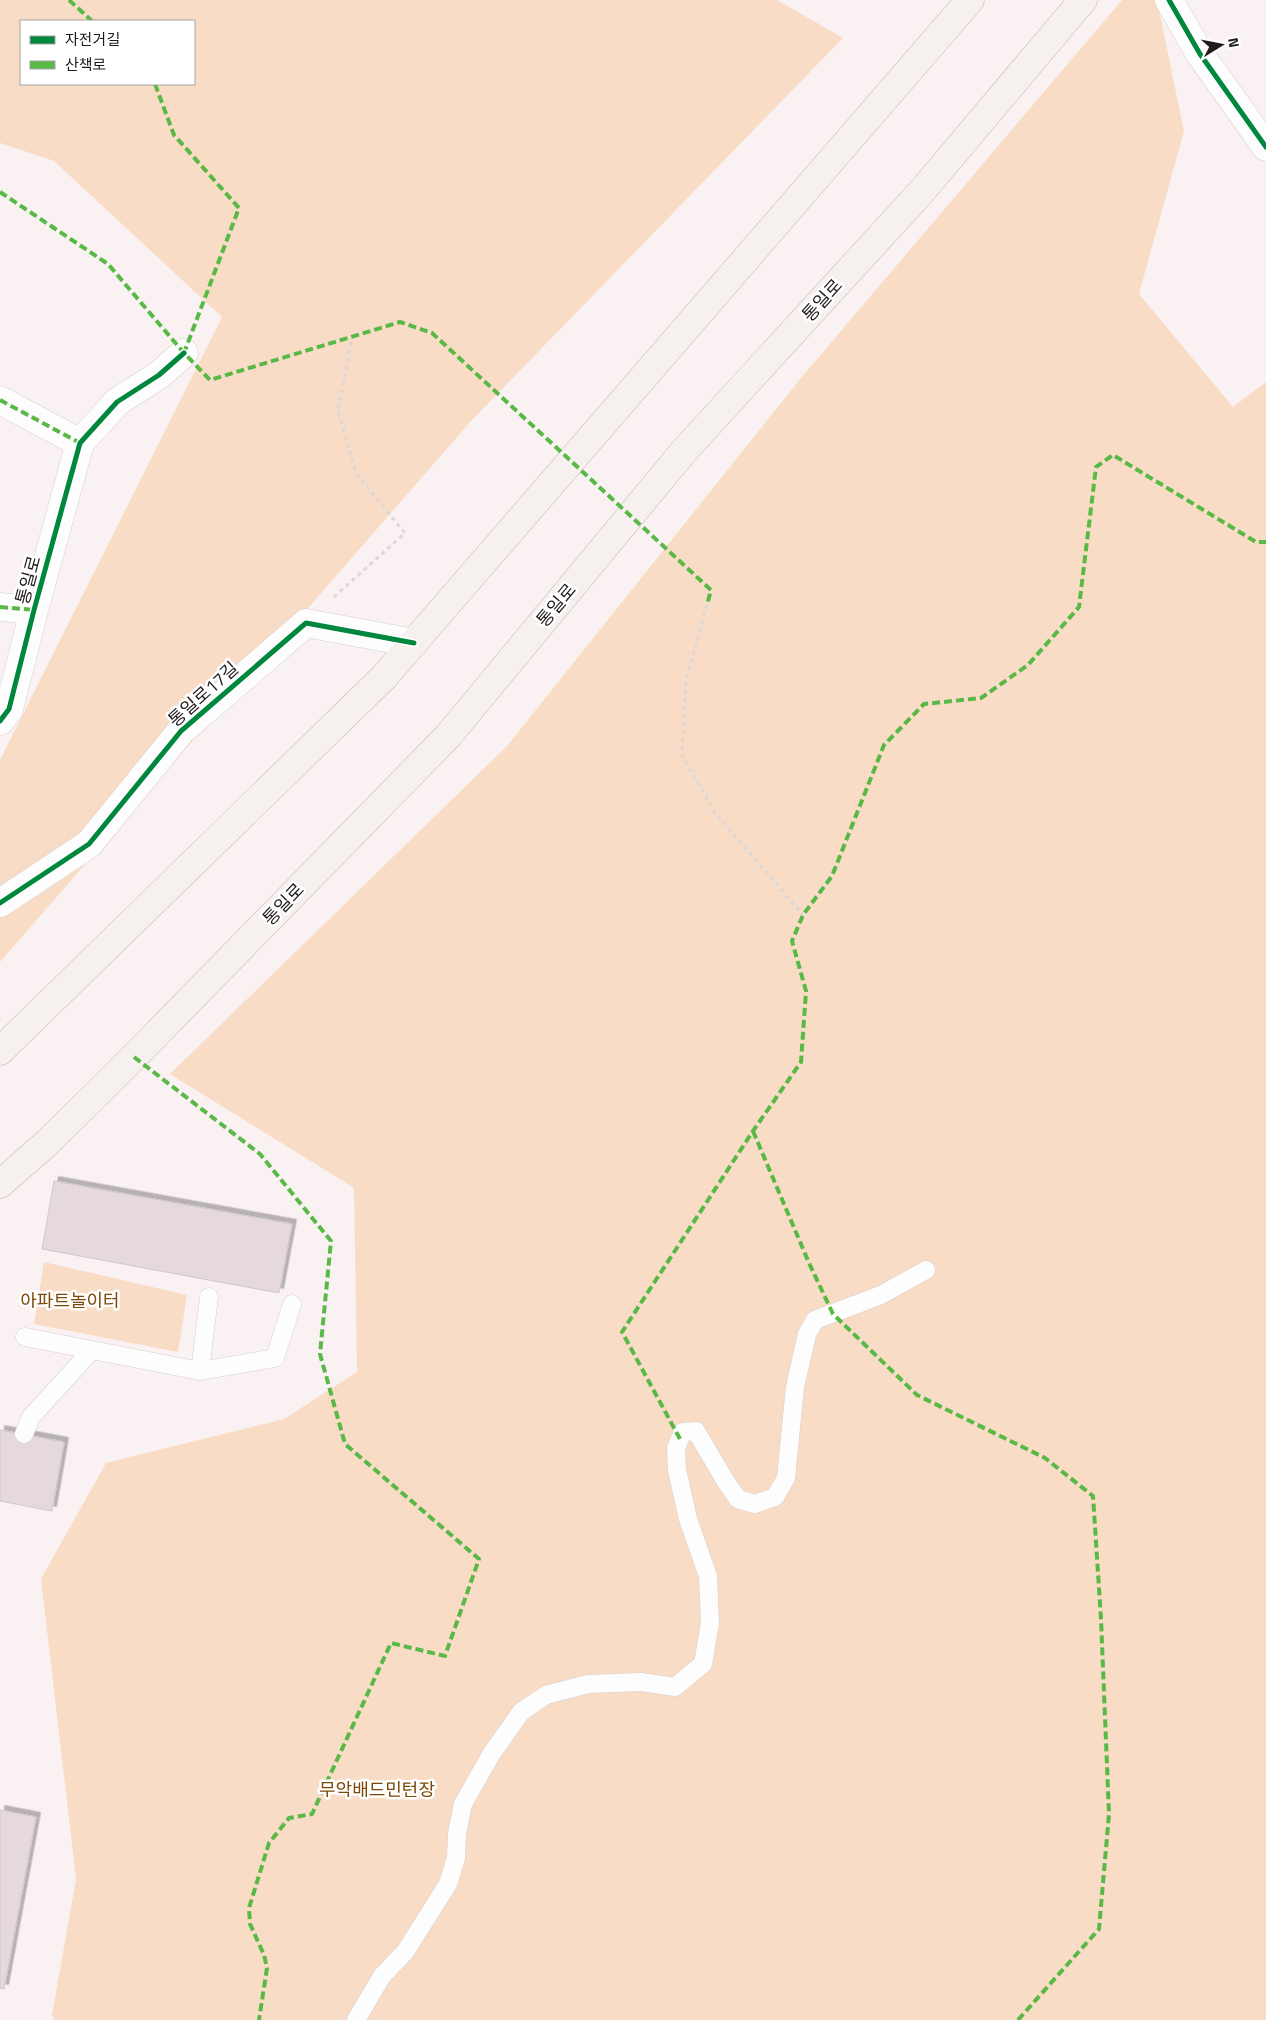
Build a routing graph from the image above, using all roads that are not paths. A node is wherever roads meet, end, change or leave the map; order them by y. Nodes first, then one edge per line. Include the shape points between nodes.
1 (970, 0) edge
2 (1083, 0) edge
3 (1169, 0) edge
4 (1266, 147) edge
5 (184, 353) dead end
6 (0, 400) edge
7 (80, 443) junction
8 (0, 607) edge
9 (34, 610) junction
10 (414, 643) junction
11 (0, 722) edge
12 (0, 903) edge
13 (0, 1051) edge
14 (0, 1184) edge
15 (926, 1270) dead end
16 (209, 1296) dead end
17 (292, 1304) dead end
18 (25, 1337) dead end
19 (92, 1350) junction
20 (200, 1372) junction
21 (24, 1434) dead end
22 (356, 2020) edge

1 - 10 main road
2 - 14 main road, 통일로 via 922,191 684,451 448,736 134,1057 48,1142
3 - 4 street via 1200,54
5 - 7 street via 158,376 117,402
6 - 7 street
7 - 9 street, 통일로
8 - 9 street
9 - 11 street, 통일로 via 9,709
10 - 12 street, 통일로17길 via 306,623 181,731 89,844
10 - 13 main road via 384,677
15 - 22 lane via 881,1295 815,1320 807,1334 795,1387 786,1478 775,1497 755,1504 738,1499 696,1431 683,1432 676,1448 677,1470 688,1519 708,1576 710,1623 703,1664 675,1686 641,1682 588,1684 546,1695 522,1712 492,1753 463,1804 456,1858 448,1884 405,1952 382,1976
16 - 20 lane
17 - 20 lane via 275,1358
18 - 19 lane
19 - 20 lane
19 - 21 lane via 31,1417

